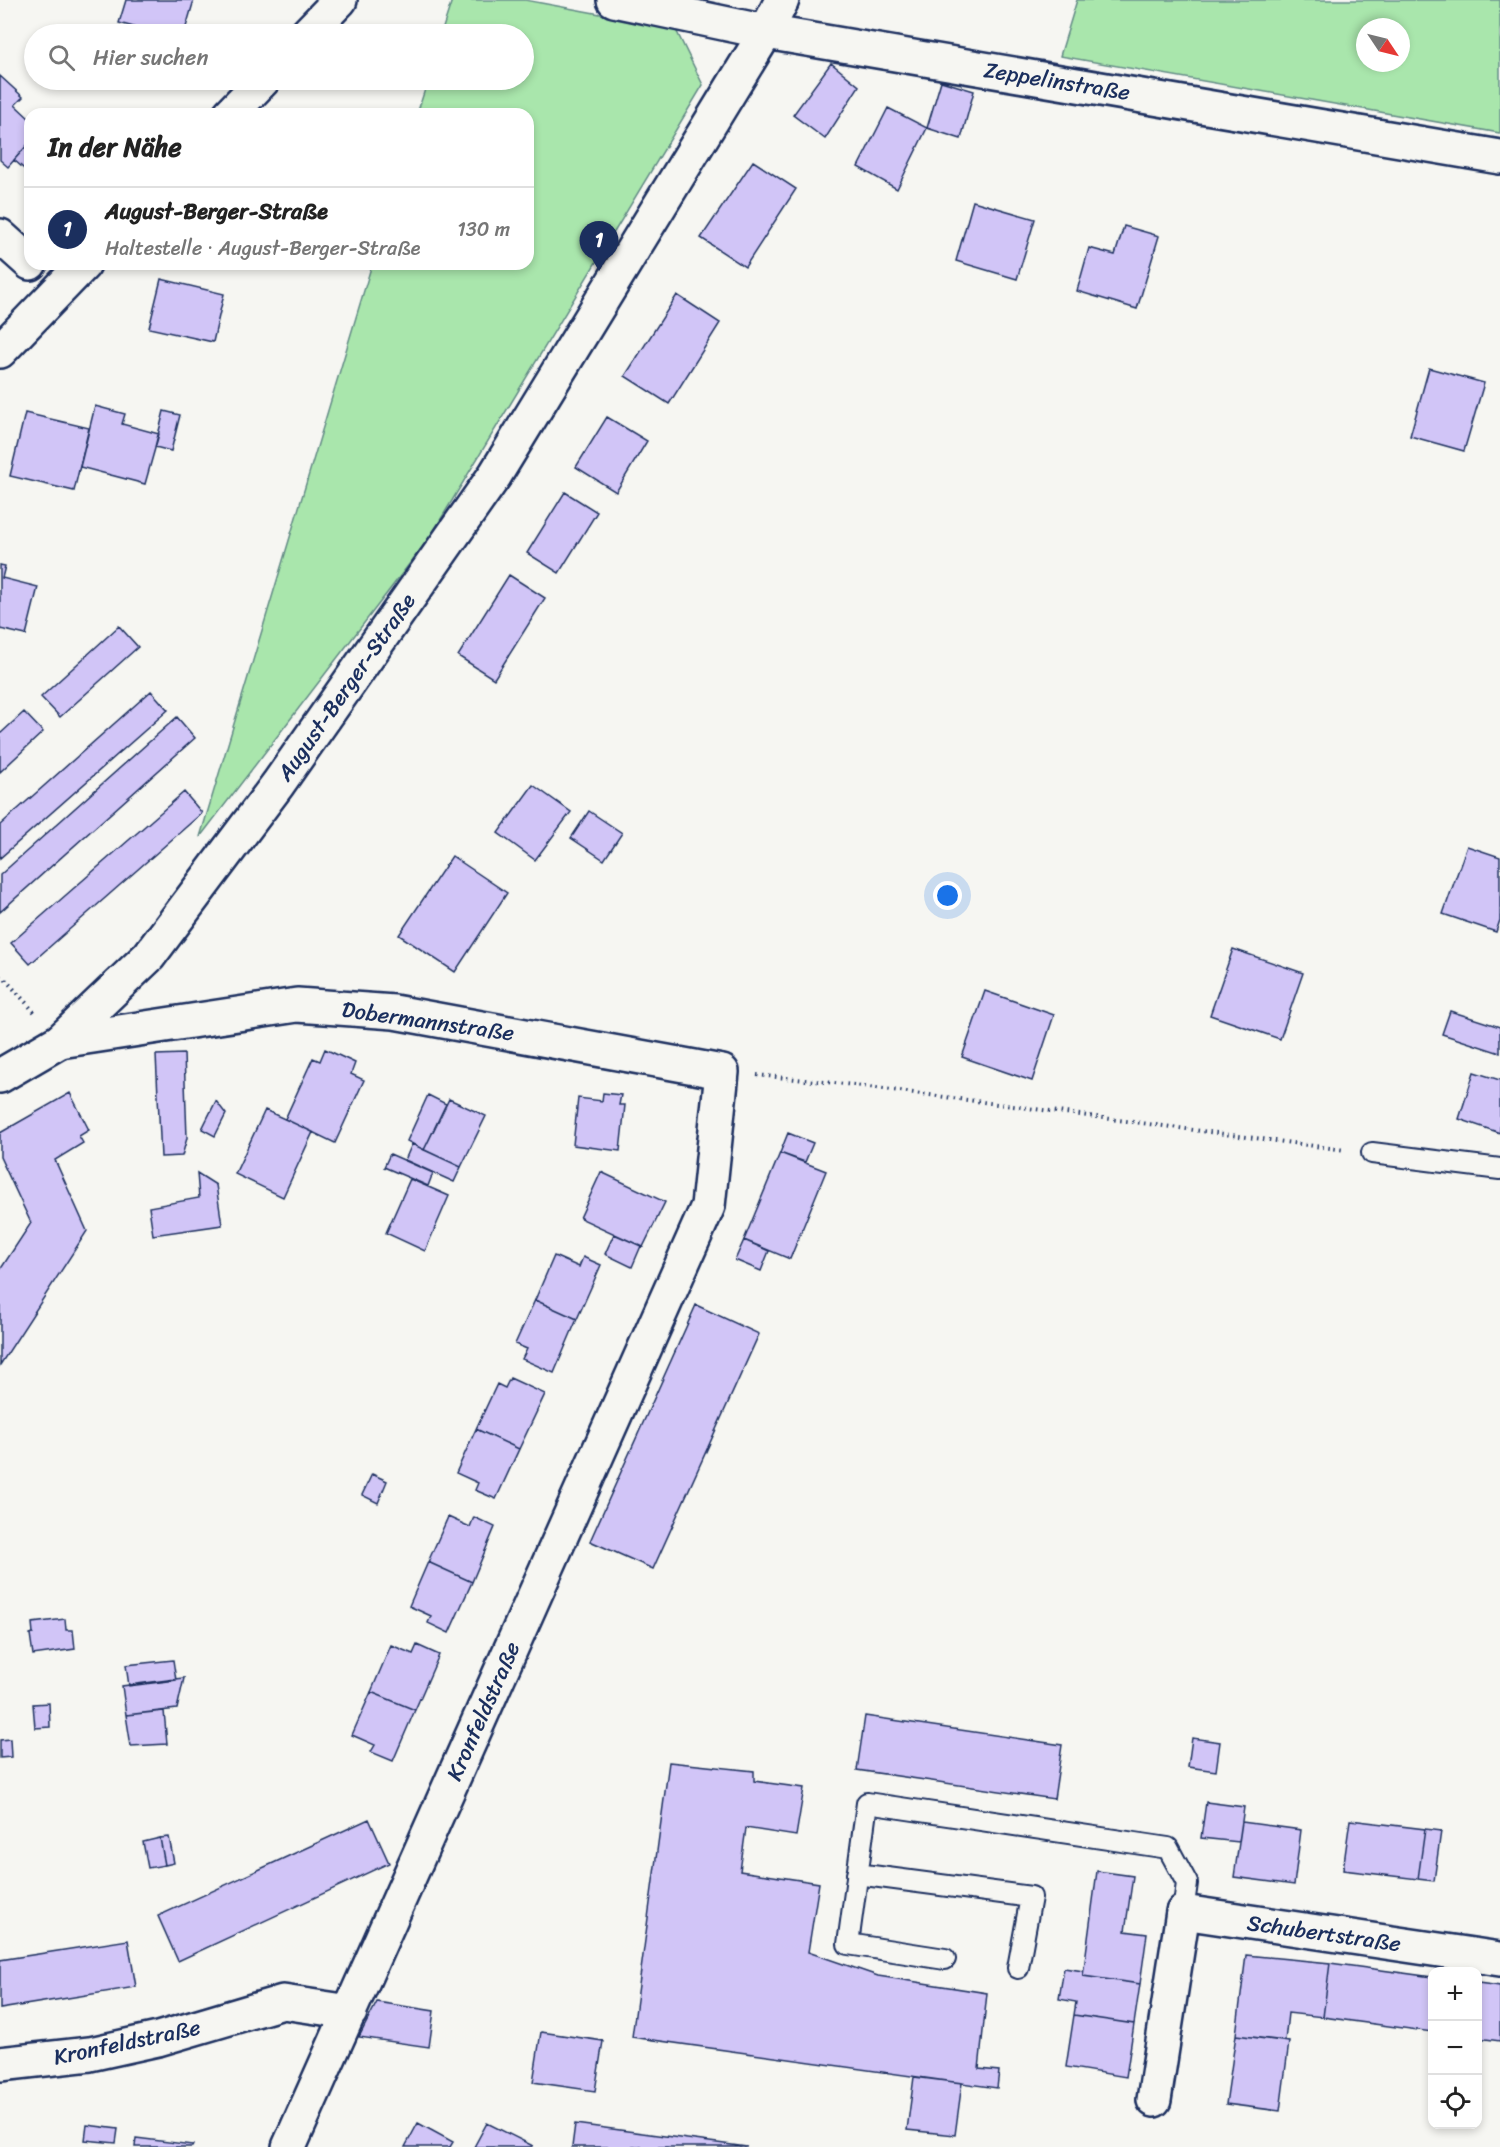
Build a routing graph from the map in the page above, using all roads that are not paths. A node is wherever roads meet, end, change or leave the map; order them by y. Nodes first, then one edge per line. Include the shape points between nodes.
1 (340, 0) edge
2 (614, 0) edge
3 (782, 0) edge
4 (317, 24) edge
5 (766, 32) junction
6 (253, 90) edge
7 (236, 108) edge
8 (1500, 157) edge
9 (0, 236) edge
10 (24, 258) edge
11 (37, 270) edge
12 (78, 270) edge
13 (59, 290) junction
14 (0, 351) edge
15 (60, 1041) junction
16 (722, 1072) joint
17 (0, 1076) edge
18 (1372, 1153) road end
19 (1500, 1169) edge
20 (857, 1874) junction
21 (1183, 1912) junction
22 (945, 1959) dead end
23 (1500, 1959) edge
24 (1018, 1968) dead end
25 (350, 2012) junction
26 (0, 2064) edge
27 (1154, 2100) dead end
28 (289, 2147) edge

1 - 4 street
2 - 5 street, Zeppelinstraße
3 - 5 street, August-Berger-Straße
5 - 8 street, Zeppelinstraße
5 - 15 street, August-Berger-Straße via 488,485 278,784 149,956
6 - 7 street
9 - 10 street
11 - 13 street
12 - 13 street
13 - 14 street
15 - 16 street, Dobermannstraße via 297,1005 394,1012
15 - 17 street, August-Berger-Straße
16 - 25 street, Kronfeldstraße via 708,1206
18 - 19 lane
20 - 21 lane via 867,1803 1168,1848 1187,1883
20 - 22 lane via 848,1944
20 - 24 lane via 1031,1897
21 - 23 street, Schubertstraße
21 - 27 street
25 - 26 street, Kronfeldstraße via 284,2002 158,2039 90,2054
25 - 28 street

